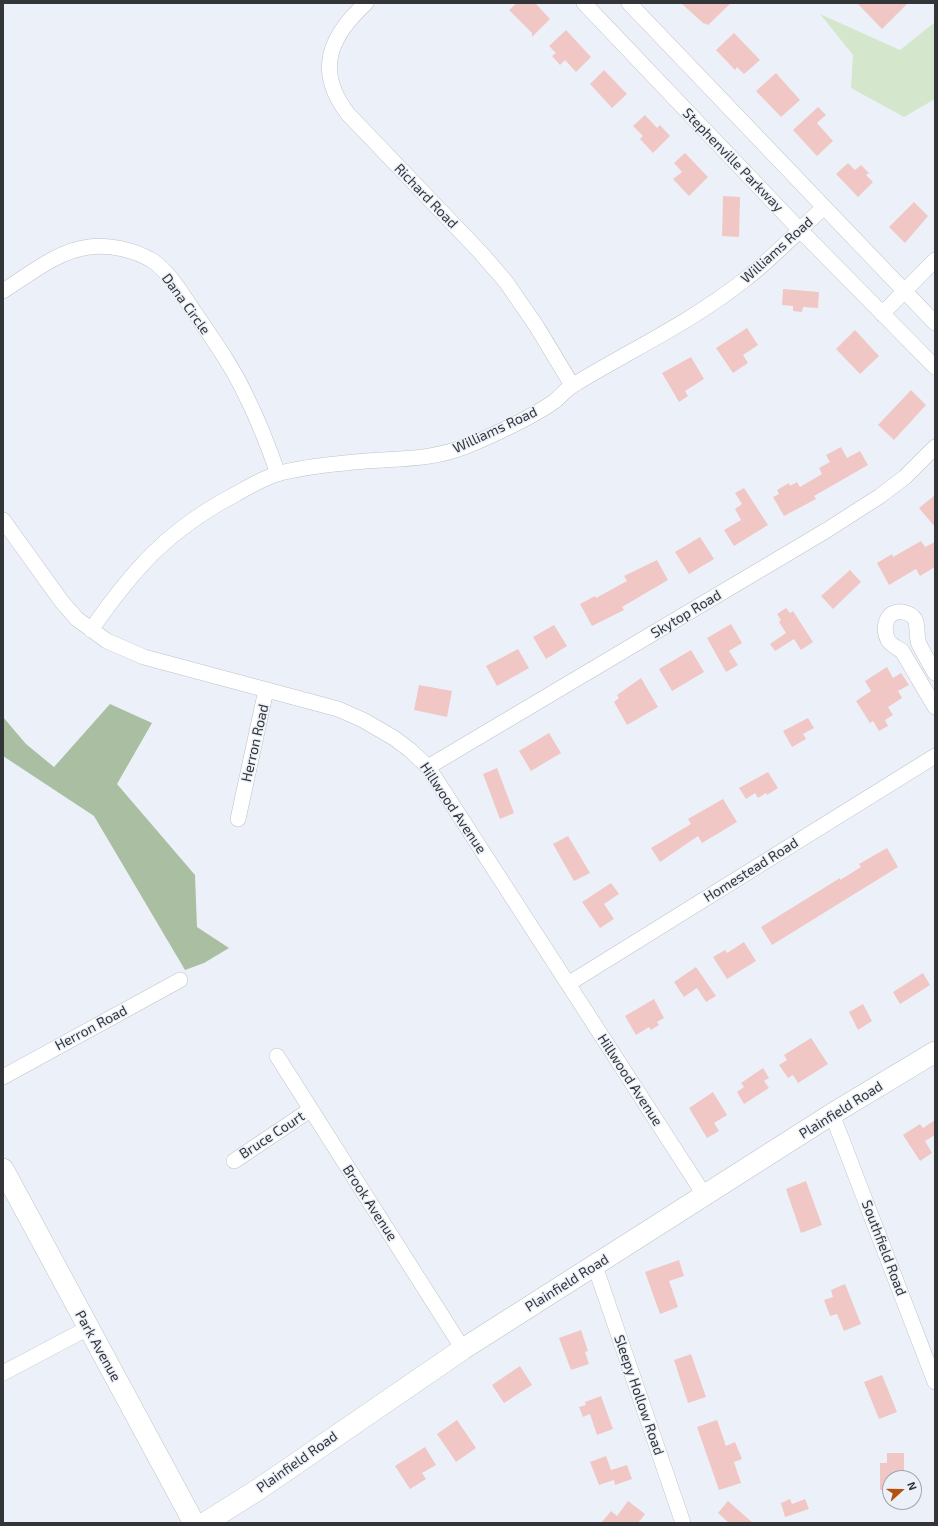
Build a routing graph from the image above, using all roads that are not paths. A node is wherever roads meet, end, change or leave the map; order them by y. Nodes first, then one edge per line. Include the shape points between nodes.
1 (366, 3) edge
2 (584, 3) edge
3 (629, 3) edge
4 (824, 207) junction
5 (800, 230) junction
6 (935, 260) edge
7 (3, 291) edge
8 (904, 292) junction
9 (882, 314) junction
10 (935, 323) edge
11 (935, 367) edge
12 (572, 385) junction
13 (935, 447) edge
14 (278, 474) junction
15 (3, 520) edge
16 (91, 630) junction
17 (935, 674) edge
18 (266, 690) junction
19 (935, 707) edge
20 (935, 756) edge
21 (428, 767) junction
22 (238, 819) dead end
23 (180, 980) dead end
24 (568, 984) junction
25 (935, 1052) edge
26 (277, 1056) dead end
27 (3, 1077) edge
28 (310, 1110) junction
29 (832, 1114) junction
30 (234, 1161) dead end
31 (3, 1169) edge
32 (705, 1196) junction
33 (595, 1266) junction
34 (88, 1328) junction
35 (463, 1349) junction
36 (3, 1373) edge
37 (935, 1382) edge
38 (194, 1523) edge
39 (205, 1523) edge
40 (683, 1523) edge

1 - 12 street, Richard Road via 347,22 333,47 330,64 334,93 348,114 506,282
2 - 5 street, Stephenville Parkway
3 - 4 street
4 - 5 street, Williams Road
4 - 8 street
5 - 9 street, Stephenville Parkway
5 - 12 street, Williams Road via 770,260 685,322
6 - 8 street
7 - 14 street, Dana Circle via 66,252 89,247 121,249 152,261 173,280 243,390 264,435
8 - 9 street
8 - 10 street
9 - 11 street, Stephenville Parkway
12 - 14 street, Williams Road via 554,401 494,434 439,455 416,459 365,460
13 - 21 street, Skytop Road via 899,482 828,530
14 - 16 street, Williams Road via 218,503 173,534 118,591
15 - 16 street, Hillwood Avenue via 62,602
16 - 18 street, Hillwood Avenue via 107,641 144,657
17 - 19 street via 918,642 919,633 915,620 907,613 894,613 885,622 888,639 902,651
18 - 21 street, Hillwood Avenue via 338,709 363,720 394,738
18 - 22 street, Herron Road
20 - 24 street, Homestead Road
21 - 24 street, Hillwood Avenue
23 - 27 street, Herron Road
24 - 32 street, Hillwood Avenue
25 - 29 street, Plainfield Road
26 - 28 street, Brook Avenue
28 - 30 street, Bruce Court
28 - 35 street, Brook Avenue
29 - 32 street, Plainfield Road
29 - 37 street, Southfield Road
31 - 34 street, Park Avenue
32 - 33 street, Plainfield Road
33 - 35 street, Plainfield Road
33 - 40 street, Sleepy Hollow Road
34 - 36 street
34 - 38 street, Park Avenue
35 - 39 street, Plainfield Road via 259,1489

